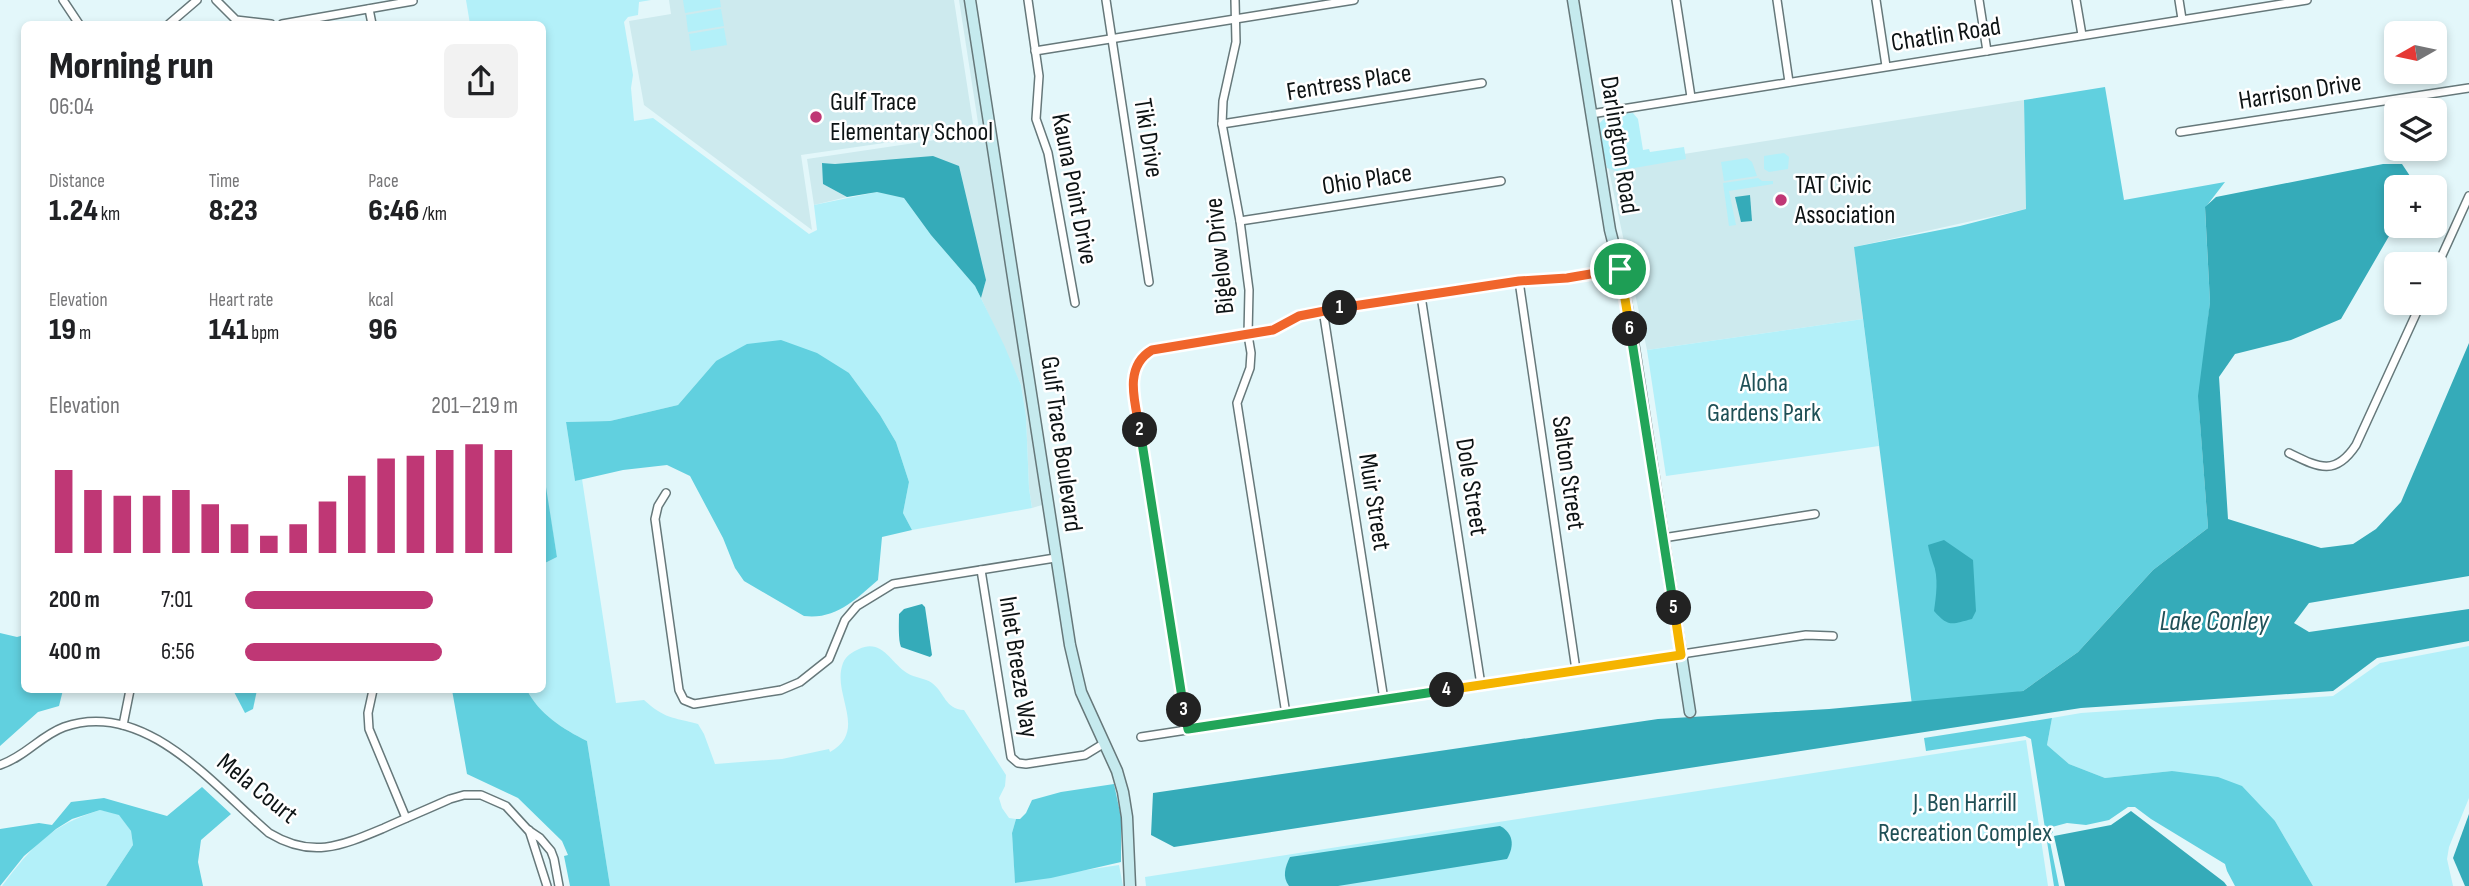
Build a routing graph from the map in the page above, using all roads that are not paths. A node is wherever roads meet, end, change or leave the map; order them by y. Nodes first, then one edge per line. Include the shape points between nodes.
1 (62, 0) edge
2 (197, 0) edge
3 (216, 0) edge
4 (970, 0) edge
5 (1028, 0) edge
6 (1106, 0) edge
7 (1235, 0) edge
8 (1354, 0) edge
9 (1573, 0) edge
10 (1676, 0) edge
11 (1777, 0) edge
12 (1876, 0) edge
13 (1979, 0) edge
14 (2076, 0) edge
15 (2179, 0) edge
16 (2307, 0) edge
17 (413, 1) edge
18 (1334, 1) edge
19 (2278, 2) edge
20 (369, 9) junction
21 (1237, 18) junction
22 (2182, 19) junction
23 (77, 21) edge
24 (172, 21) edge
25 (245, 21) edge
26 (299, 21) edge
27 (371, 21) edge
28 (2082, 35) junction
29 (1112, 38) junction
30 (1035, 51) junction
31 (1987, 51) junction
32 (1886, 66) junction
33 (1789, 82) junction
34 (1482, 83) dead end
35 (2469, 88) edge
36 (1691, 97) junction
37 (1591, 114) junction
38 (1222, 124) junction
39 (2180, 132) dead end
40 (1500, 181) dead end
41 (2469, 196) edge
42 (1240, 221) junction
43 (2444, 252) edge
44 (1620, 269) junction
45 (1519, 281) junction
46 (1149, 282) dead end
47 (1421, 296) junction
48 (1075, 303) dead end
49 (1323, 310) junction
50 (2416, 315) edge
51 (1248, 335) junction
52 (2289, 453) dead end
53 (666, 493) dead end
54 (1815, 514) dead end
55 (1663, 538) junction
56 (1055, 558) junction
57 (981, 570) junction
58 (1833, 636) dead end
59 (1681, 655) junction
60 (1576, 670) junction
61 (1480, 685) junction
62 (129, 693) edge
63 (372, 693) edge
64 (1384, 699) junction
65 (1690, 712) dead end
66 (1286, 714) junction
67 (123, 725) junction
68 (1188, 729) junction
69 (1141, 737) dead end
70 (1103, 744) junction
71 (0, 765) edge
72 (406, 818) junction
73 (528, 830) junction
74 (546, 886) edge
75 (559, 886) edge
76 (1130, 886) edge

1 - 23 street
2 - 24 street
3 - 25 street via 236,20
4 - 56 street, Gulf Trace Boulevard
5 - 30 street, Kauna Point Drive
6 - 29 street, Tiki Drive
7 - 21 street, Bigelow Drive
8 - 18 street
9 - 37 street, Darlington Road
10 - 36 street
11 - 33 street
12 - 32 street
13 - 31 street
14 - 28 street
15 - 22 street
16 - 19 street, Chatlin Road
17 - 20 street
18 - 21 street
19 - 22 street, Chatlin Road
20 - 26 street
20 - 27 street
21 - 29 street
21 - 38 street, Bigelow Drive
22 - 28 street, Chatlin Road
28 - 31 street, Chatlin Road
29 - 30 street
29 - 46 street, Tiki Drive
30 - 48 street, Kauna Point Drive via 1039,76 1036,119 1048,153
31 - 32 street, Chatlin Road
32 - 33 street, Chatlin Road
33 - 36 street, Chatlin Road
34 - 38 street, Fentress Place
35 - 39 street, Harrison Drive
36 - 37 street, Chatlin Road
37 - 44 street, Darlington Road
38 - 42 street, Bigelow Drive
40 - 42 street, Ohio Place
41 - 43 street
42 - 51 street, Bigelow Drive via 1249,290
44 - 45 street
44 - 55 street, Darlington Road
45 - 47 street
45 - 60 street, Salton Street
47 - 49 street
47 - 61 street, Dole Street
49 - 51 street
49 - 64 street, Muir Street
50 - 52 street via 2347,458 2326,468
51 - 66 street, Bigelow Drive via 1250,368 1237,403 1238,416
51 - 68 street via 1152,350 1143,355 1133,374
53 - 57 street via 655,519 679,690 684,700 694,704 781,690 800,682 829,659 845,620 857,606 893,583
54 - 55 street
55 - 59 street, Darlington Road
56 - 57 street
56 - 70 street, Gulf Trace Boulevard via 1075,668
57 - 70 street, Inlet Breeze Way via 1011,757 1018,762 1038,762 1085,755
58 - 59 street via 1806,635
59 - 60 street
59 - 65 street, Darlington Road
60 - 61 street
61 - 64 street
62 - 67 street
63 - 72 street via 369,729
64 - 66 street
66 - 68 street
67 - 71 street, Mela Court via 93,722 63,727 19,758
67 - 72 street, Mela Court via 182,755 269,833 292,844 333,847
68 - 69 street
70 - 76 street, Gulf Trace Boulevard via 1123,792
72 - 73 street, Mela Court via 457,797 481,795 506,806
73 - 74 street, Mela Court
73 - 75 street, Mela Court via 551,851

